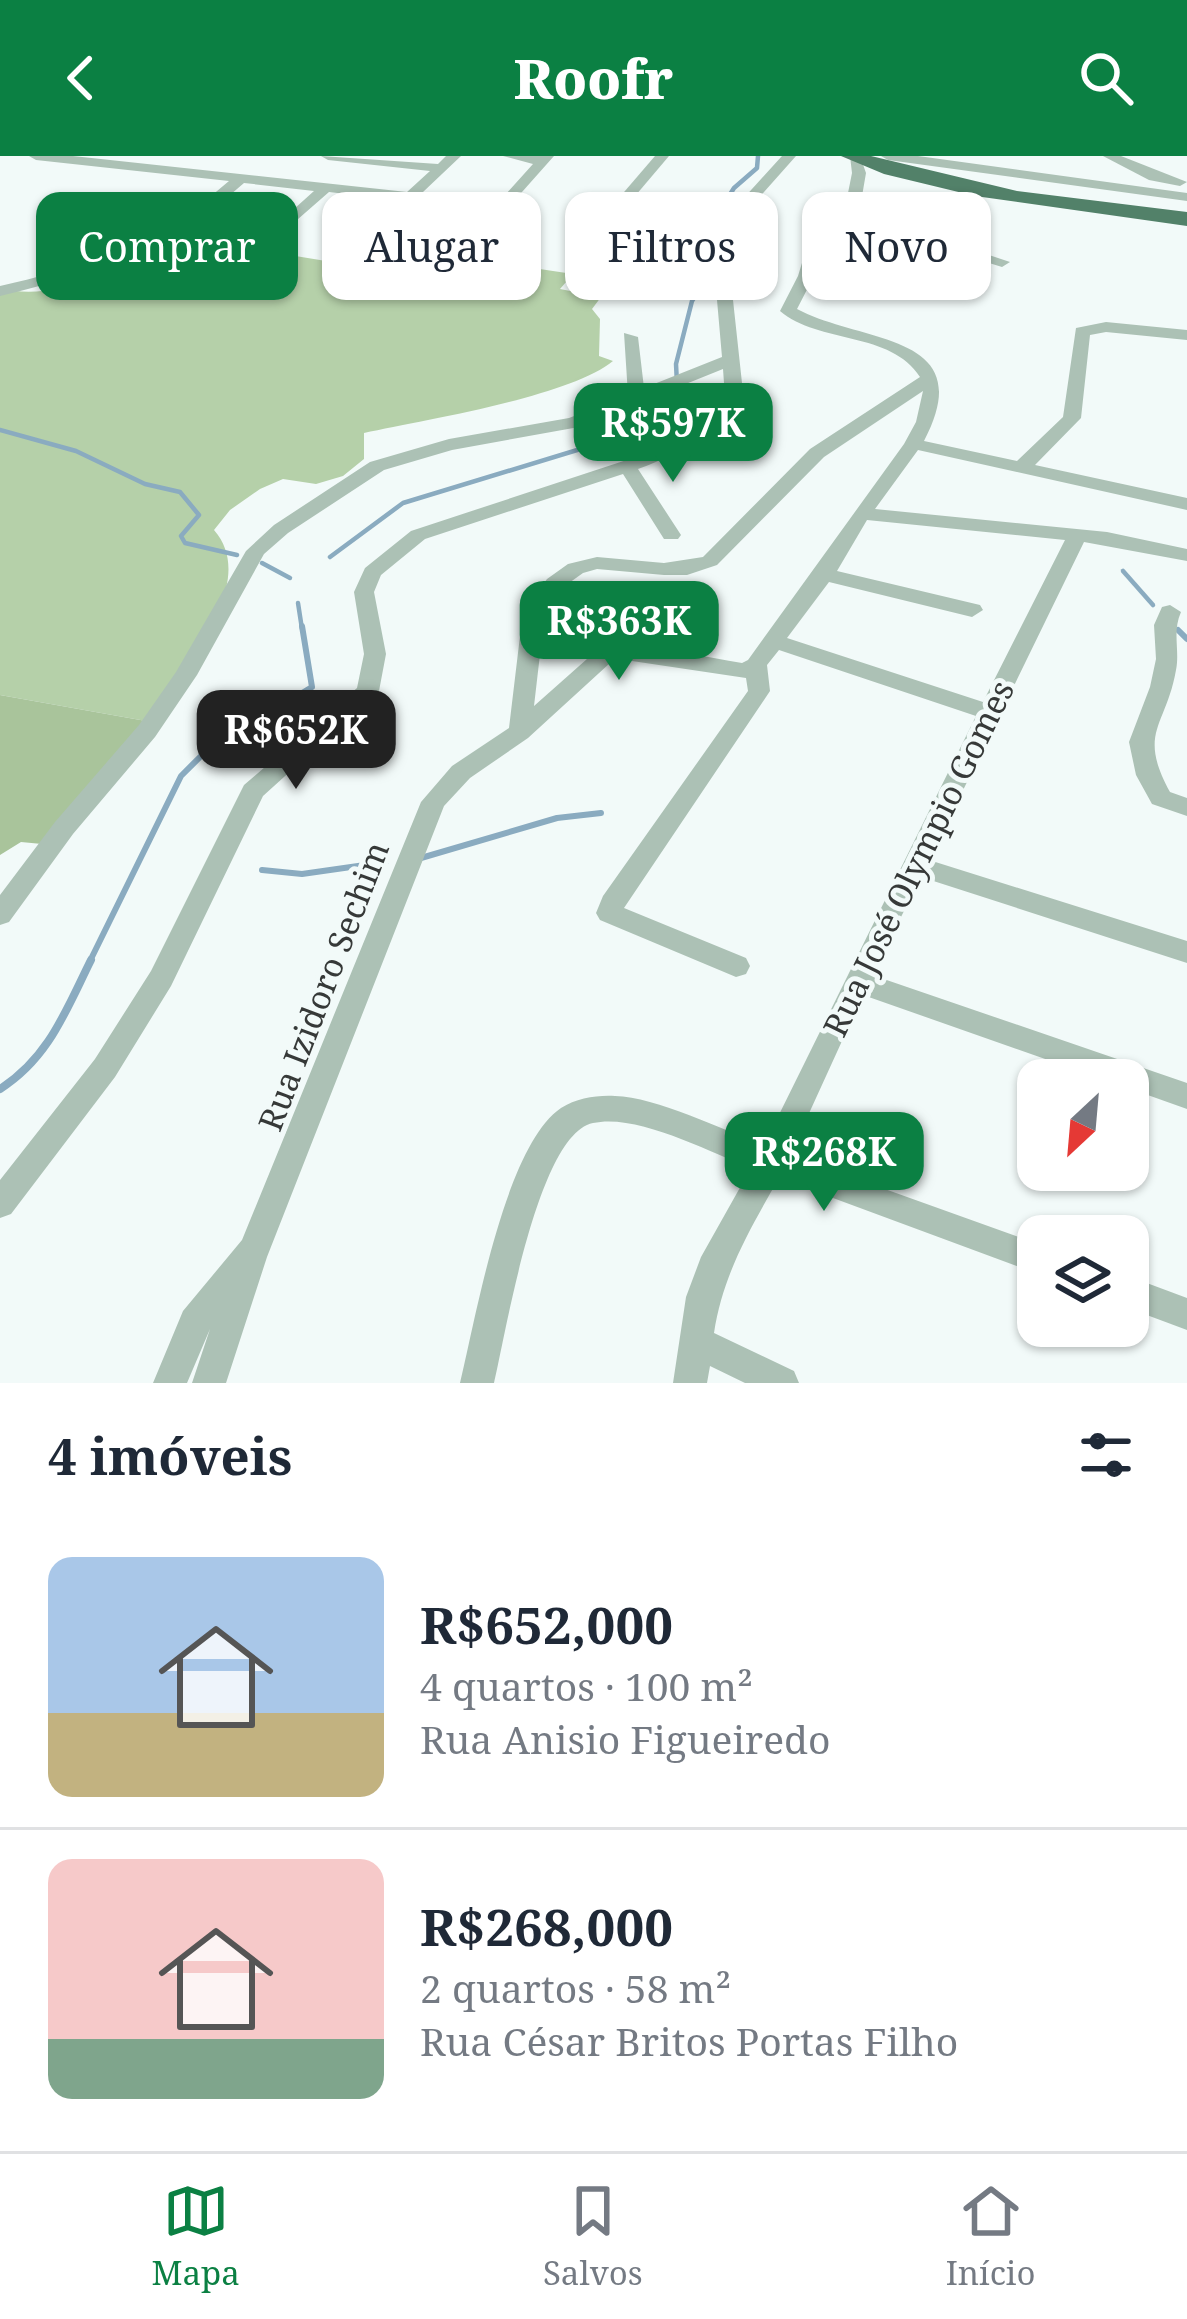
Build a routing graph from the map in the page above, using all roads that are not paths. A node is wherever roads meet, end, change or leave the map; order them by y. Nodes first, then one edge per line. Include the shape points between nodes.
1 (36, 156) edge
2 (328, 156) edge
3 (454, 156) edge
4 (510, 156) edge
5 (662, 156) edge
6 (789, 156) edge
7 (1110, 156) edge
8 (1151, 156) edge
9 (545, 158) edge
10 (877, 160) edge
11 (1128, 164) junction
12 (441, 168) junction
13 (241, 178) junction
14 (1187, 182) edge
15 (326, 187) junction
16 (374, 192) edge
17 (416, 192) edge
18 (515, 192) edge
19 (631, 192) edge
20 (856, 192) edge
21 (1187, 196) edge
22 (298, 213) edge
23 (1187, 219) edge
24 (991, 259) edge
25 (1002, 262) dead end
26 (802, 285) edge
27 (0, 291) edge
28 (1187, 335) edge
29 (630, 337) dead end
30 (728, 361) junction
31 (931, 378) junction
32 (637, 400) junction
33 (914, 444) junction
34 (627, 466) junction
35 (1022, 467) junction
36 (1187, 504) edge
37 (862, 514) junction
38 (671, 535) dead end
39 (1077, 535) junction
40 (1187, 555) edge
41 (824, 574) junction
42 (972, 610) dead end
43 (1181, 618) edge
44 (774, 640) junction
45 (742, 668) junction
46 (988, 712) junction
47 (520, 732) junction
48 (1161, 797) junction
49 (1187, 807) edge
50 (1187, 819) edge
51 (915, 865) junction
52 (0, 916) edge
53 (1187, 952) edge
54 (736, 966) dead end
55 (856, 981) junction
56 (1187, 1096) edge
57 (773, 1160) junction
58 (0, 1204) edge
59 (254, 1250) junction
60 (1017, 1250) edge
61 (1149, 1300) edge
62 (1187, 1314) edge
63 (697, 1342) junction
64 (170, 1383) edge
65 (209, 1383) edge
66 (477, 1383) edge
67 (690, 1383) edge
68 (782, 1383) edge

1 - 13 street
2 - 12 street
3 - 12 street
4 - 9 street
5 - 19 street
6 - 30 street via 749,200 752,259 725,300
7 - 11 street
8 - 11 street
9 - 18 street
10 - 20 street via 859,173
10 - 21 street
10 - 23 highway via 1018,198
11 - 14 street
12 - 17 street
13 - 15 street
13 - 27 street via 143,249
15 - 16 street
15 - 22 street
24 - 25 street
26 - 31 street via 788,311 899,351
28 - 35 street via 1106,326 1082,332 1072,418
29 - 32 street
30 - 32 street
30 - 34 street via 733,383 699,427 664,454
31 - 33 street
31 - 47 street via 817,453 710,561 695,569 591,564 557,581 534,611
32 - 52 street via 573,423 408,454 339,487 256,550 147,731
33 - 35 street
33 - 37 street
34 - 38 street
34 - 58 street via 418,536 372,572 364,592 375,654 368,691 253,791 128,1032
35 - 36 street
37 - 39 street
37 - 41 street
39 - 40 street
39 - 46 street, Rua José Olympio Gomes
41 - 42 street
41 - 44 street
43 - 48 street via 1163,638 1167,662 1139,752
44 - 45 street
44 - 46 street
45 - 47 street, Rua Izidoro Sechim via 604,656
45 - 54 street via 759,692 609,913
46 - 51 street, Rua José Olympio Gomes
47 - 59 street, Rua Izidoro Sechim via 461,772 419,829
48 - 49 street
48 - 50 street
51 - 53 street
51 - 55 street, Rua José Olympio Gomes
55 - 56 street
55 - 57 street, Rua José Olympio Gomes
57 - 60 street
57 - 63 street, Rua José Olympio Gomes via 717,1257
57 - 66 street via 631,1110 571,1117 533,1167
59 - 64 street, Rua Izidoro Sechim via 195,1322
59 - 65 street
61 - 62 street
63 - 67 street, Rua José Olympio Gomes
63 - 68 street

